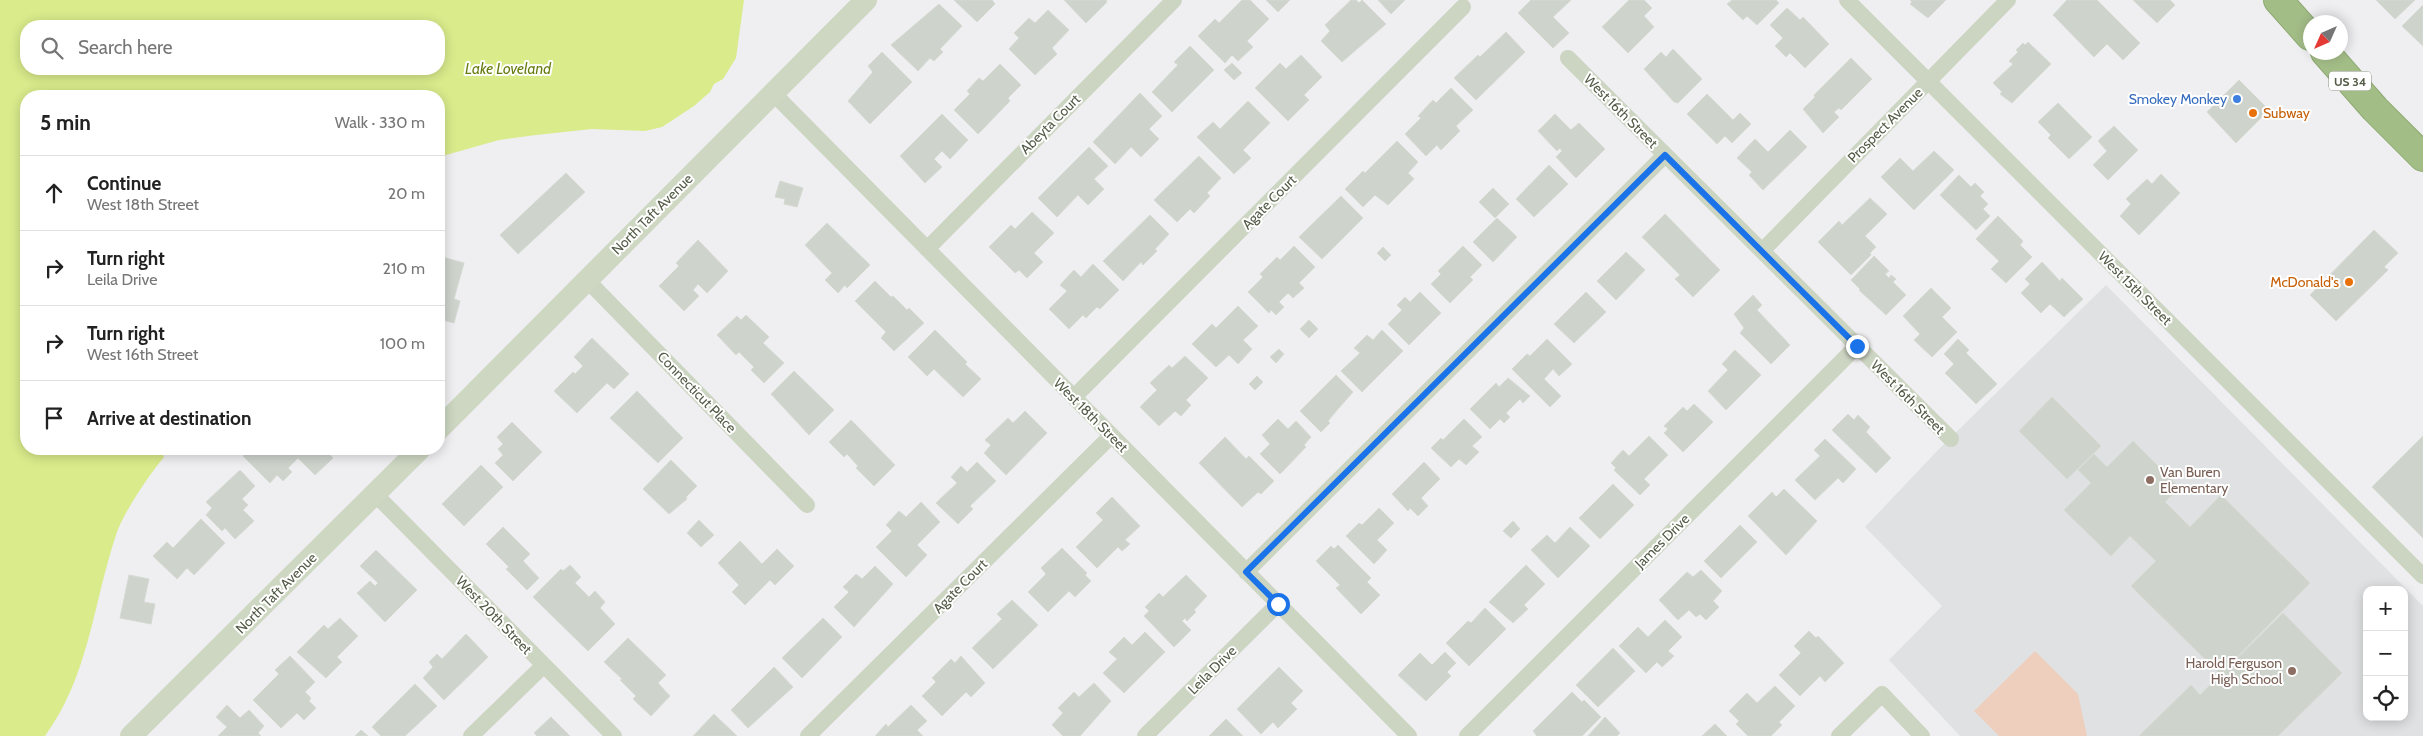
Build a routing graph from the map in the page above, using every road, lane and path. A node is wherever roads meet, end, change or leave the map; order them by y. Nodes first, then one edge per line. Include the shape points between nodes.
1 (866, 0) edge
2 (1174, 0) edge
3 (1847, 0) edge
4 (2008, 0) edge
5 (2278, 0) edge
6 (1463, 7) dead end
7 (2303, 28) edge
8 (1568, 58) dead end
9 (2332, 60) edge
10 (1928, 81) junction
11 (773, 93) junction
12 (1665, 155) junction
13 (2423, 157) edge
14 (927, 249) junction
15 (1762, 251) junction
16 (587, 280) junction
17 (1857, 346) junction
18 (1074, 398) junction
19 (445, 424) edge
20 (1111, 436) junction
21 (1951, 439) dead end
22 (414, 455) edge
23 (375, 494) junction
24 (807, 505) dead end
25 (1246, 572) junction
26 (2423, 576) edge
27 (1278, 604) junction
28 (544, 665) junction
29 (131, 736) edge
30 (472, 736) edge
31 (614, 736) edge
32 (808, 736) edge
33 (1145, 736) edge
34 (1409, 736) edge
35 (1467, 736) edge
36 (1839, 736) edge
37 (1922, 736) edge

1 - 11 main road, North Taft Avenue
2 - 14 street, Abeyta Court
3 - 10 street, West 15th Street
4 - 10 street, Prospect Avenue
5 - 7 highway
6 - 18 street, Agate Court
8 - 12 street, West 16th Street
9 - 13 highway, US 34
10 - 15 street, Prospect Avenue
10 - 26 street, West 15th Street
11 - 14 street, West 18th Street
11 - 16 main road, North Taft Avenue
12 - 15 street, West 16th Street
12 - 25 street
14 - 18 street, West 18th Street
15 - 17 street, West 16th Street
16 - 19 main road, North Taft Avenue
16 - 24 street, Connecticut Place
17 - 21 street, West 16th Street
17 - 35 street, James Drive
18 - 20 street, West 18th Street
20 - 25 street, West 18th Street
20 - 32 street, Agate Court
22 - 23 main road, North Taft Avenue
23 - 28 street, West 20th Street
23 - 29 main road, North Taft Avenue
25 - 27 street, West 18th Street
27 - 33 street, Leila Drive
27 - 34 street, West 18th Street
28 - 30 street
28 - 31 street, West 20th Street
36 - 37 street via 1882,694

